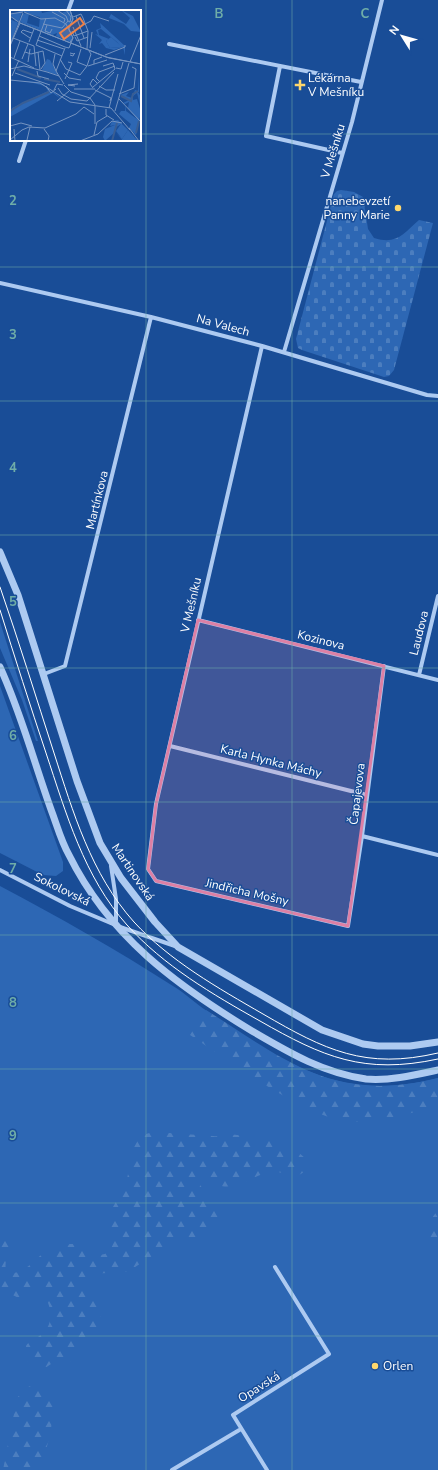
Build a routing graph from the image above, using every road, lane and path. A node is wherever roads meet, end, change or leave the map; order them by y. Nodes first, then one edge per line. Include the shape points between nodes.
1 (72, 0) edge
2 (382, 0) edge
3 (68, 10) edge
4 (169, 44) dead end
5 (280, 66) junction
6 (361, 82) junction
7 (26, 141) edge
8 (342, 153) junction
9 (19, 161) dead end
10 (0, 283) edge
11 (152, 317) junction
12 (262, 346) junction
13 (284, 352) junction
14 (438, 396) edge
15 (0, 552) edge
16 (438, 596) edge
17 (198, 620) junction
18 (384, 666) junction
19 (0, 667) edge
20 (44, 674) junction
21 (419, 675) junction
22 (438, 680) edge
23 (170, 746) junction
24 (367, 795) junction
25 (362, 836) junction
26 (438, 855) edge
27 (110, 859) junction
28 (148, 869) joint
29 (0, 870) edge
30 (116, 925) junction
31 (348, 926) joint
32 (178, 947) junction
33 (438, 1042) edge
34 (438, 1070) edge
35 (275, 1267) dead end
36 (241, 1429) junction
37 (172, 1470) edge
38 (267, 1470) edge

1 - 3 street
2 - 6 street, V Mešníku
4 - 5 street
5 - 6 street
5 - 8 street via 266,136
6 - 8 street, V Mešníku
7 - 9 street
8 - 13 street, V Mešníku
10 - 11 street, Na Valech
11 - 12 street, Na Valech
11 - 20 street, Martínkova via 64,666
12 - 13 street, Na Valech
12 - 17 street, V Mešníku
13 - 14 street, Na Valech via 427,395
15 - 20 street, Martinovská via 18,595
16 - 21 street, Laudova
17 - 18 street, Kozinova
17 - 23 street, V Mešníku
18 - 21 street, Kozinova
18 - 24 street, Čapajevova
19 - 30 street via 12,694 67,852 91,894
20 - 27 street, Martinovská via 77,781 100,843
21 - 22 street, Kozinova
23 - 24 street, Karla Hynka Máchy
23 - 28 street, V Mešníku via 156,804
24 - 25 street, Čapajevova
25 - 26 street
25 - 31 street, Čapajevova
27 - 30 street via 116,899
27 - 32 street, Martinovská via 133,895
28 - 31 street, Jindřicha Mošny via 156,881
29 - 30 street, Sokolovská via 70,906
30 - 32 street, Sokolovská
30 - 34 street via 154,964 188,989 224,1014 300,1059 327,1070 366,1078 398,1078
32 - 33 street, Martinovská via 308,1024 336,1036 363,1044 392,1047
35 - 36 street, Opavská via 329,1354 236,1412 233,1415
36 - 37 street
36 - 38 street, Opavská

